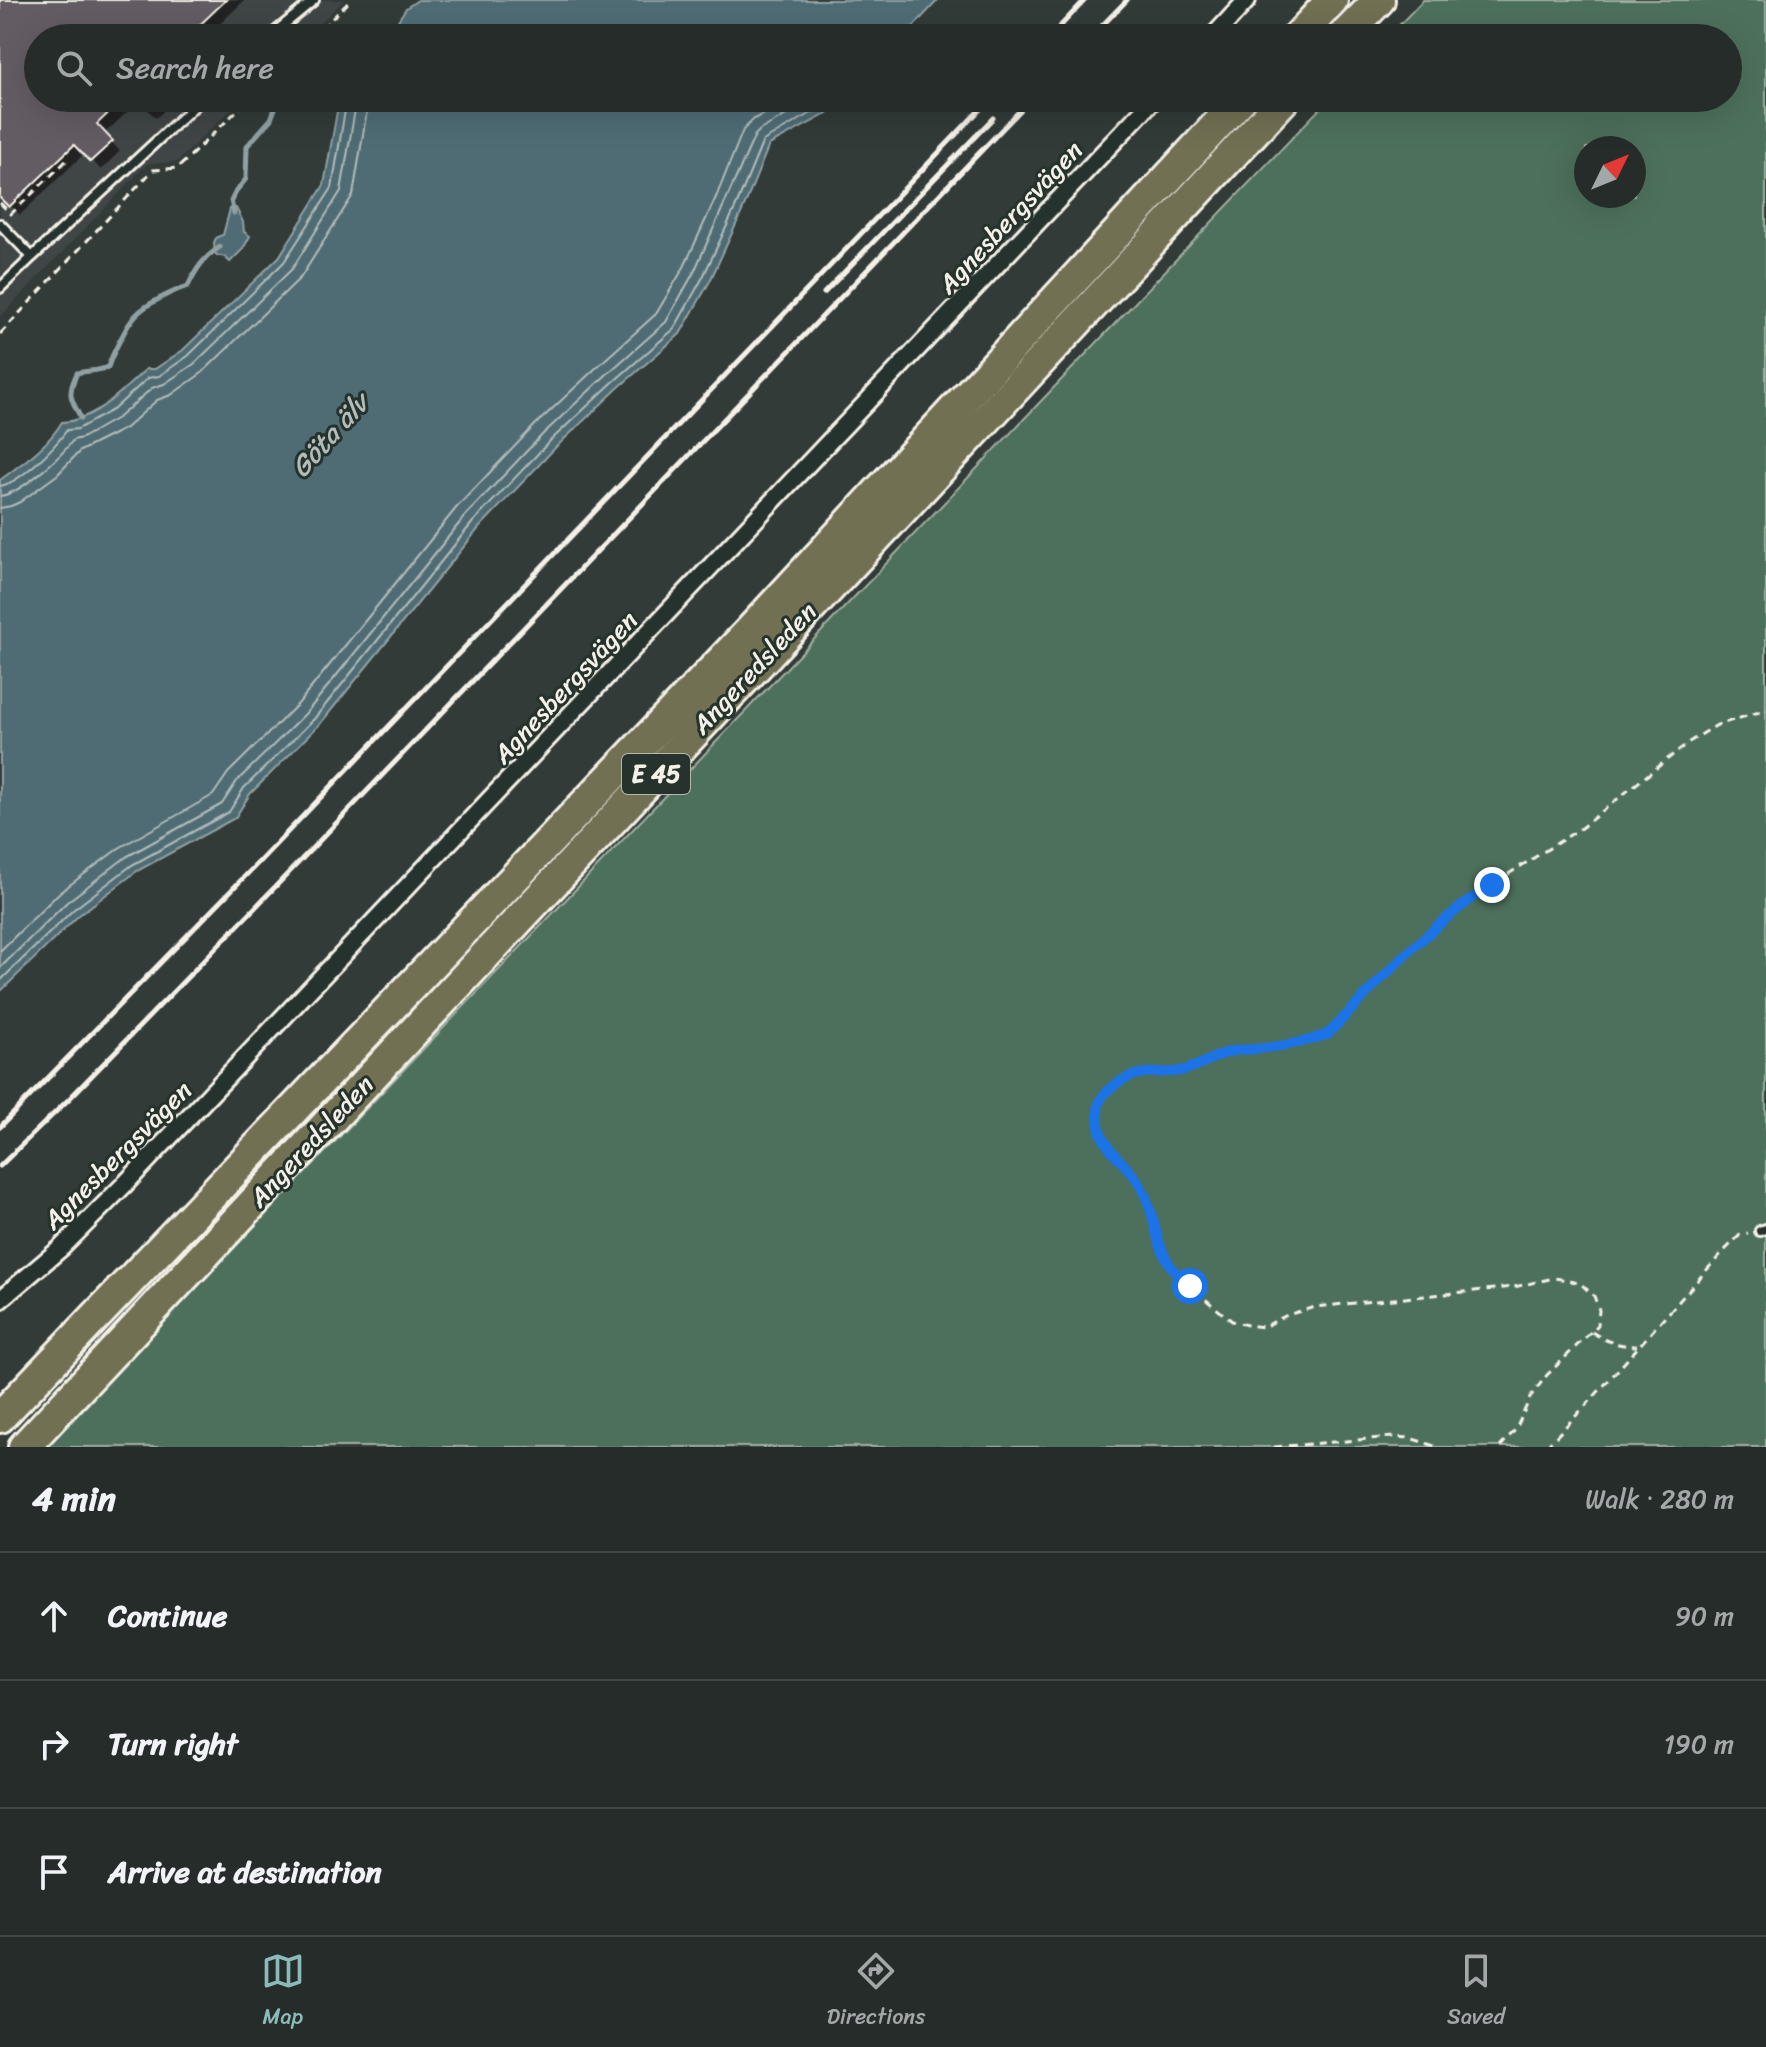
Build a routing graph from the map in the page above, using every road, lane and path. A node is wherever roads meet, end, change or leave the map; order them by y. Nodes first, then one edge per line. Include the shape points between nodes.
1 (314, 0) edge
2 (351, 0) edge
3 (1247, 0) edge
4 (1332, 0) edge
5 (1379, 0) edge
6 (285, 24) edge
7 (326, 24) edge
8 (1225, 24) edge
9 (1310, 24) edge
10 (1356, 24) edge
11 (188, 112) edge
12 (236, 112) edge
13 (1142, 112) edge
14 (1229, 112) edge
15 (1272, 112) edge
16 (67, 160) dead end
17 (0, 203) edge
18 (0, 224) edge
19 (32, 257) junction
20 (0, 288) edge
21 (0, 334) edge
22 (1766, 710) edge
23 (1763, 1230) edge
24 (0, 1300) edge
25 (1592, 1332) junction
26 (1638, 1346) junction
27 (0, 1417) edge
28 (24, 1447) edge
29 (1274, 1447) edge
30 (1438, 1447) edge
31 (1500, 1447) edge
32 (1546, 1447) edge

1 - 6 lane
2 - 7 path
3 - 8 street
4 - 9 highway
5 - 10 highway
11 - 19 lane
12 - 21 path via 178,168 153,170
13 - 24 street, Agnesbergsvägen via 126,1183
14 - 27 highway, Angeredsleden / E 45 via 747,634
15 - 28 highway, Angeredsleden / E 45
16 - 17 path via 11,214
18 - 19 lane
19 - 20 lane
22 - 25 path via 1717,725 1689,742 1581,828 1469,899 1328,1034 1308,1042 1234,1051 1181,1071 1131,1075 1100,1102 1099,1130 1146,1194 1166,1262 1232,1321 1264,1327 1315,1307 1514,1287 1554,1278 1582,1285 1594,1296 1599,1310
23 - 26 path via 1740,1235
25 - 26 path via 1617,1345
25 - 31 path via 1547,1375
26 - 32 path
29 - 30 path via 1393,1437

